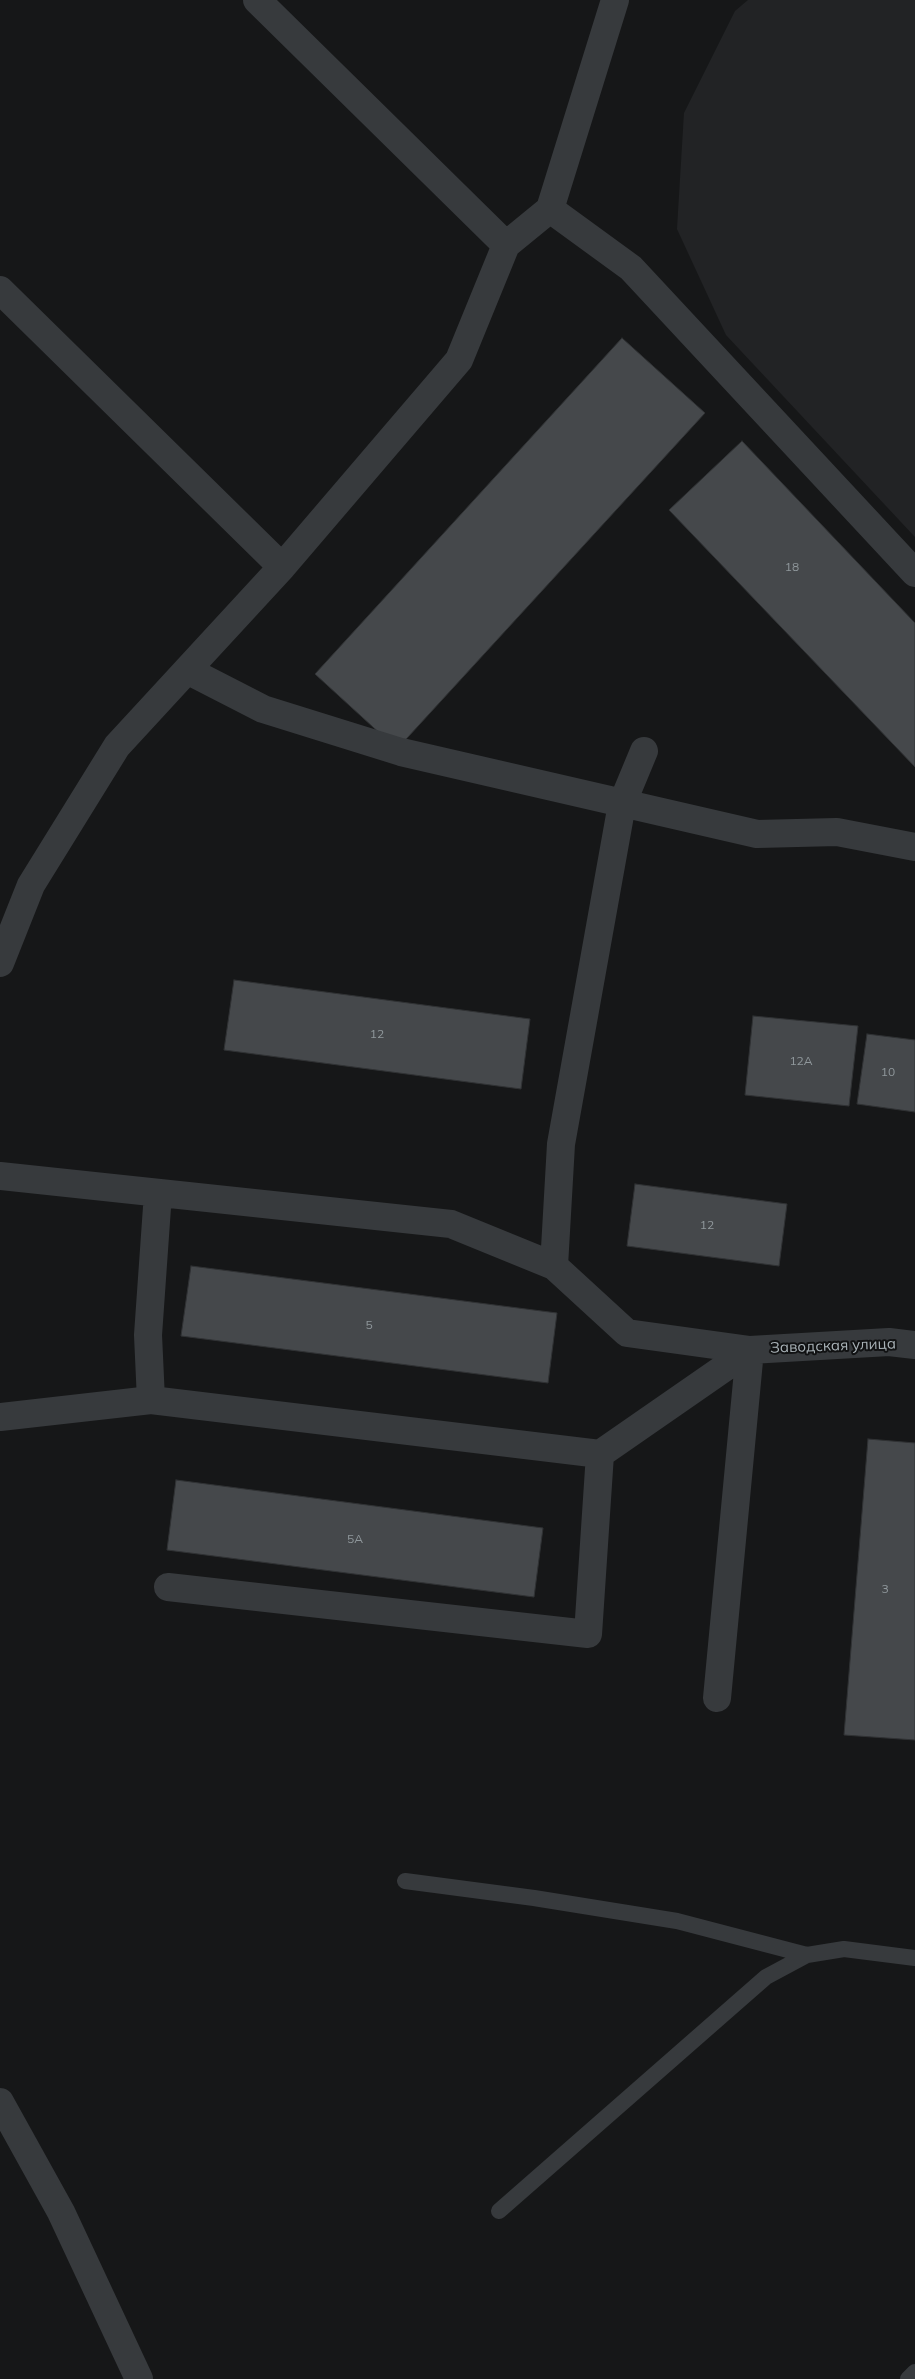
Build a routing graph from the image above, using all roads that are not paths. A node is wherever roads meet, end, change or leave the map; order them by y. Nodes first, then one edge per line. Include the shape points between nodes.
1 (257, 0) edge
2 (615, 0) edge
3 (550, 209) junction
4 (506, 245) junction
5 (0, 290) edge
6 (282, 567) junction
7 (915, 573) edge
8 (187, 670) junction
9 (644, 751) dead end
10 (622, 804) junction
11 (915, 848) edge
12 (0, 963) edge
13 (0, 1176) edge
14 (158, 1193) junction
15 (554, 1266) junction
16 (915, 1344) edge
17 (750, 1350) junction
18 (151, 1400) junction
19 (0, 1417) edge
20 (600, 1454) junction
21 (168, 1587) dead end
22 (717, 1698) dead end
23 (405, 1881) dead end
24 (807, 1955) junction
25 (915, 1958) edge
26 (0, 2102) edge
27 (499, 2211) dead end
28 (915, 2372) edge
29 (139, 2379) edge
30 (908, 2379) edge

1 - 4 street
2 - 3 street
3 - 4 street
3 - 7 street via 631,268
4 - 6 street via 459,360
5 - 6 street
6 - 8 street
8 - 10 street via 263,709 401,752
8 - 12 street via 117,746 32,885
9 - 10 street
10 - 11 street via 757,834 837,832
10 - 15 street via 561,1144
13 - 14 street
14 - 15 street via 451,1224
14 - 18 street via 148,1335
15 - 17 street, Заводская улица via 627,1333
16 - 17 street, Заводская улица via 889,1342
17 - 20 street
17 - 22 street
18 - 19 street
18 - 20 street
20 - 21 street via 588,1634
23 - 24 lane via 677,1921
24 - 25 lane via 844,1948
24 - 27 lane via 766,1976
26 - 29 street via 61,2212
28 - 30 lane

